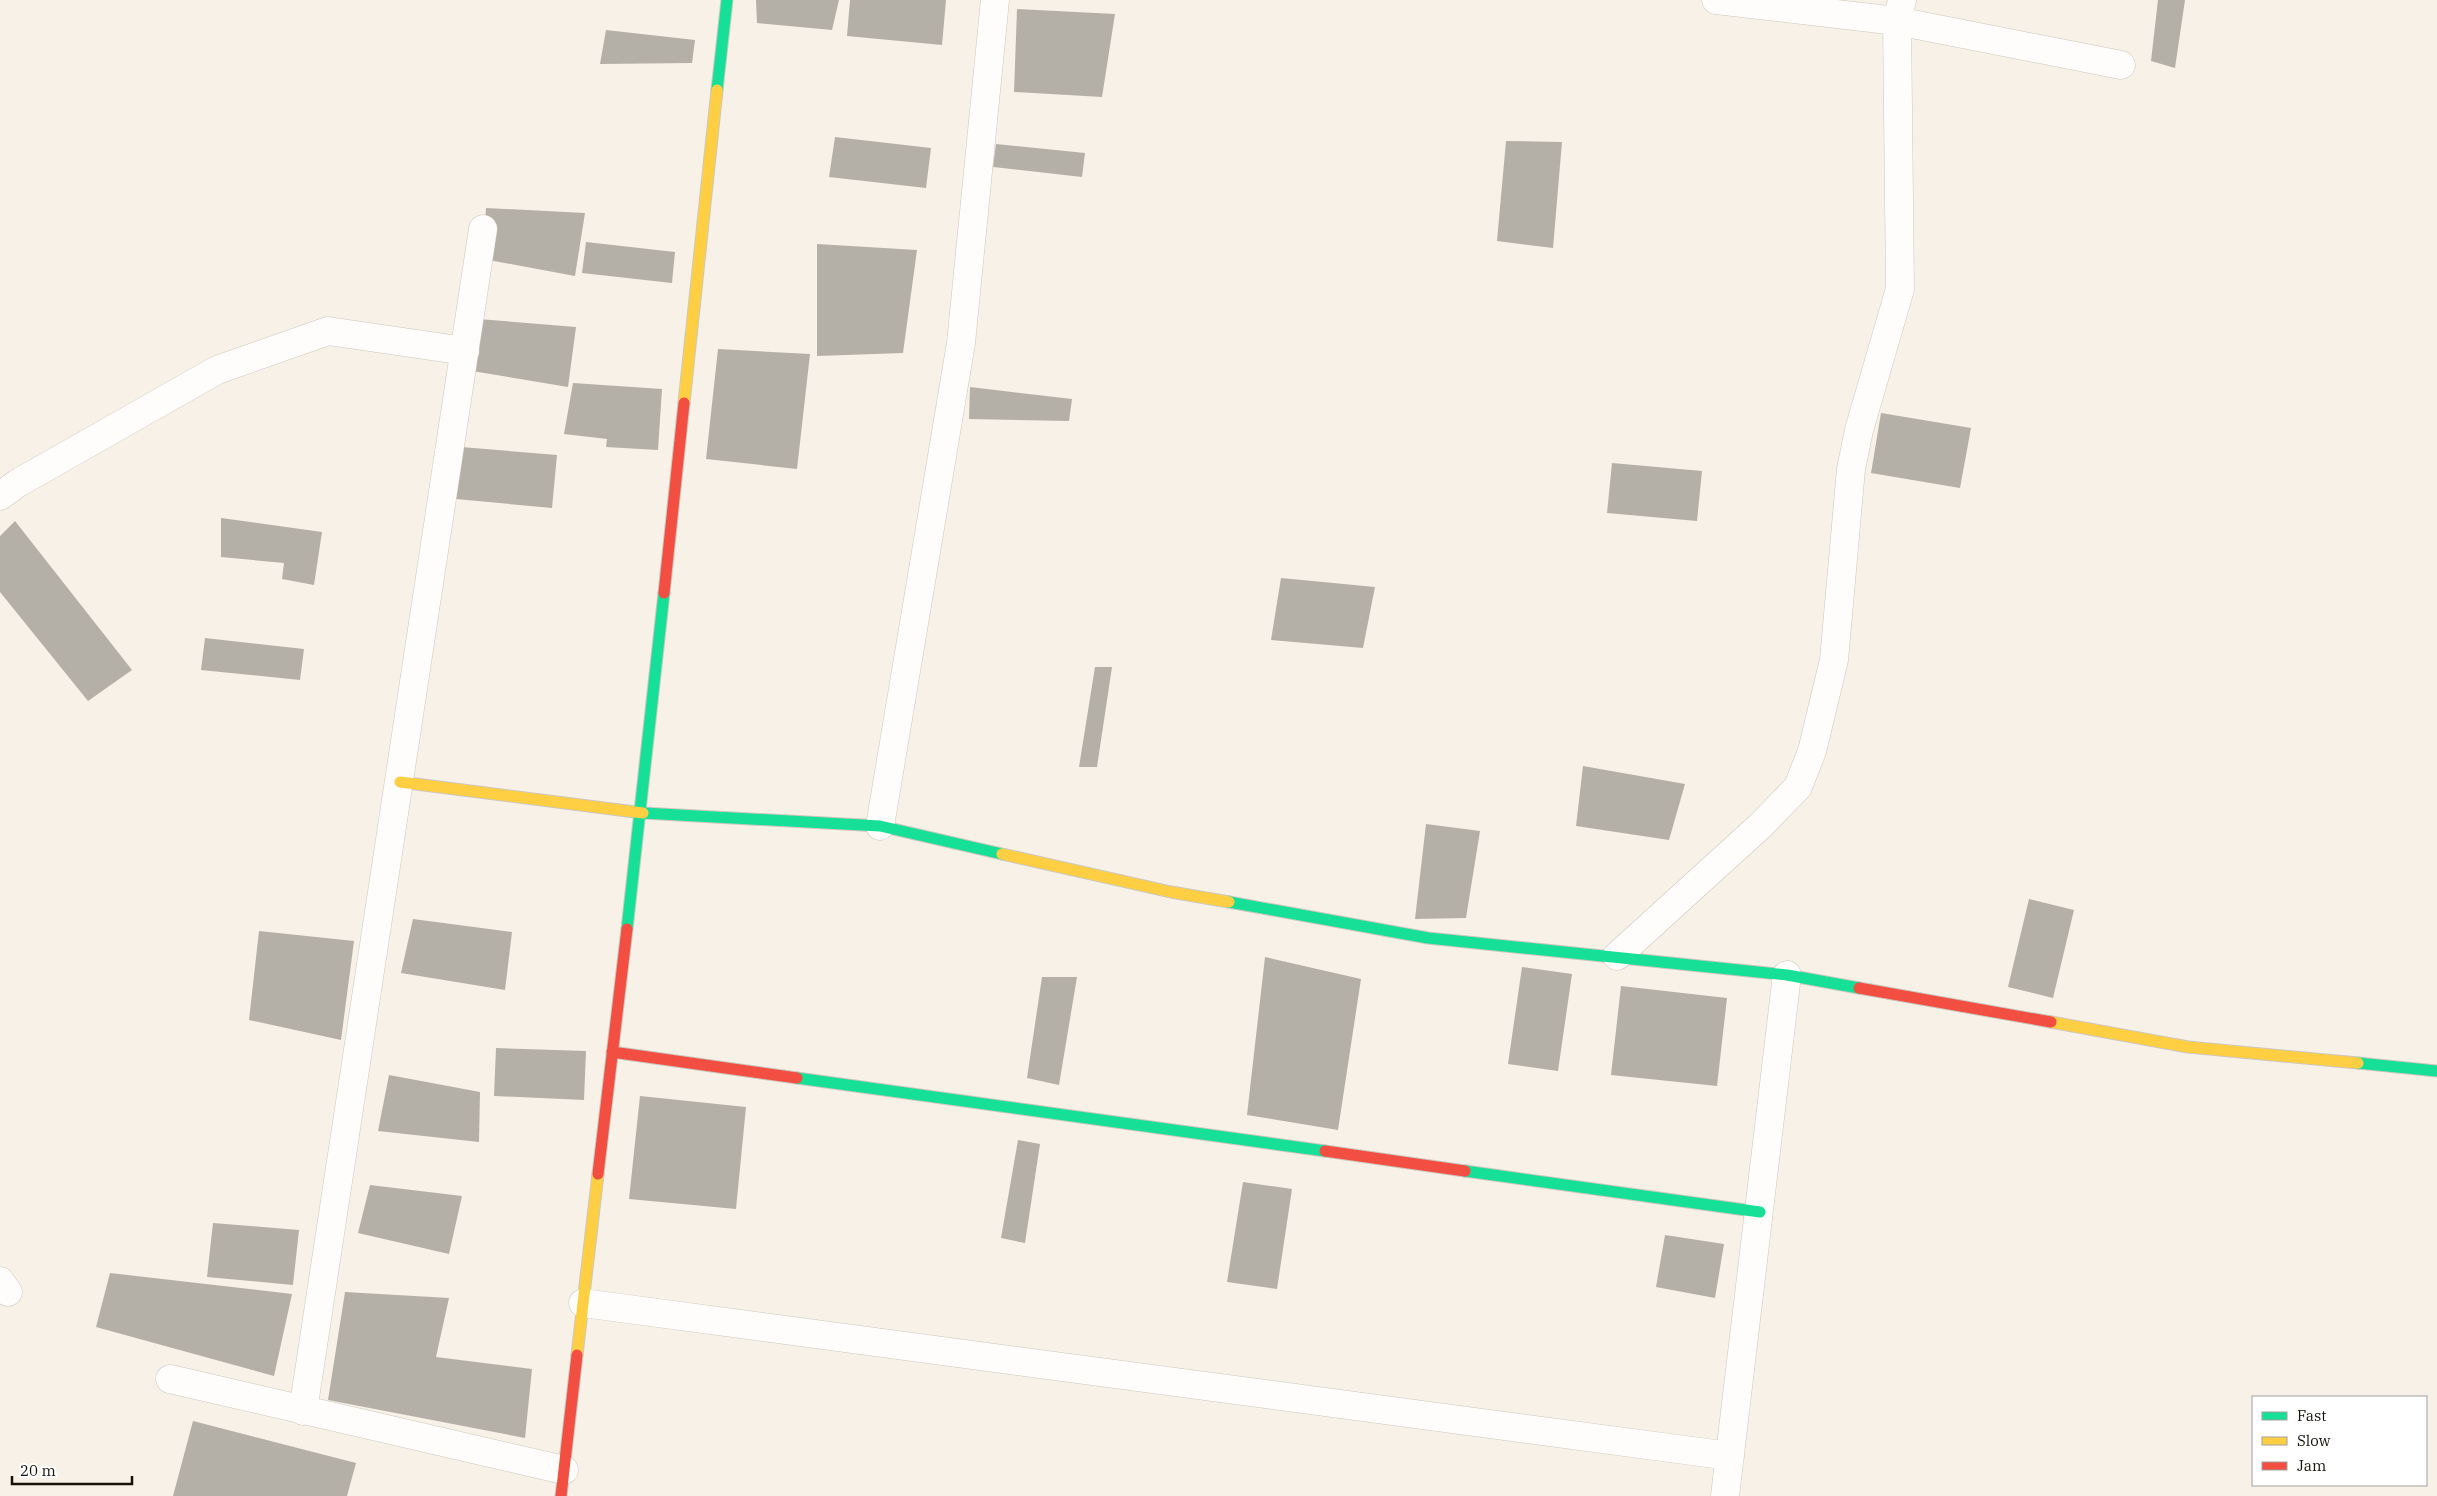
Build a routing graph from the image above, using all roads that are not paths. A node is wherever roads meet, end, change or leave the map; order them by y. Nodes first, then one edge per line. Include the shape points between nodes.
1 (727, 0) edge
2 (995, 0) edge
3 (1716, 0) edge
4 (1899, 10) edge
5 (2121, 65) dead end
6 (483, 229) dead end
7 (465, 351) junction
8 (0, 496) edge
9 (400, 782) junction
10 (640, 813) junction
11 (880, 826) junction
12 (1617, 956) junction
13 (1787, 975) junction
14 (612, 1052) junction
15 (2437, 1071) edge
16 (1760, 1212) junction
17 (583, 1303) junction
18 (170, 1379) dead end
19 (304, 1411) junction
20 (1730, 1456) junction
21 (562, 1483) edge
22 (1725, 1496) edge

1 - 10 street
2 - 11 street via 961,343
3 - 4 street
4 - 5 street
4 - 12 street via 1900,289 1850,469 1834,660 1812,751 1798,787 1760,826
6 - 7 street
7 - 8 street via 328,331 217,370
7 - 9 street
9 - 10 street
9 - 19 street
10 - 11 street
10 - 14 street
11 - 12 street via 1171,892 1428,938
12 - 13 street
13 - 15 street via 2188,1047
13 - 16 street
14 - 16 street
14 - 17 street
16 - 20 street
17 - 20 street
17 - 21 street
18 - 19 street
19 - 21 street
20 - 22 street

